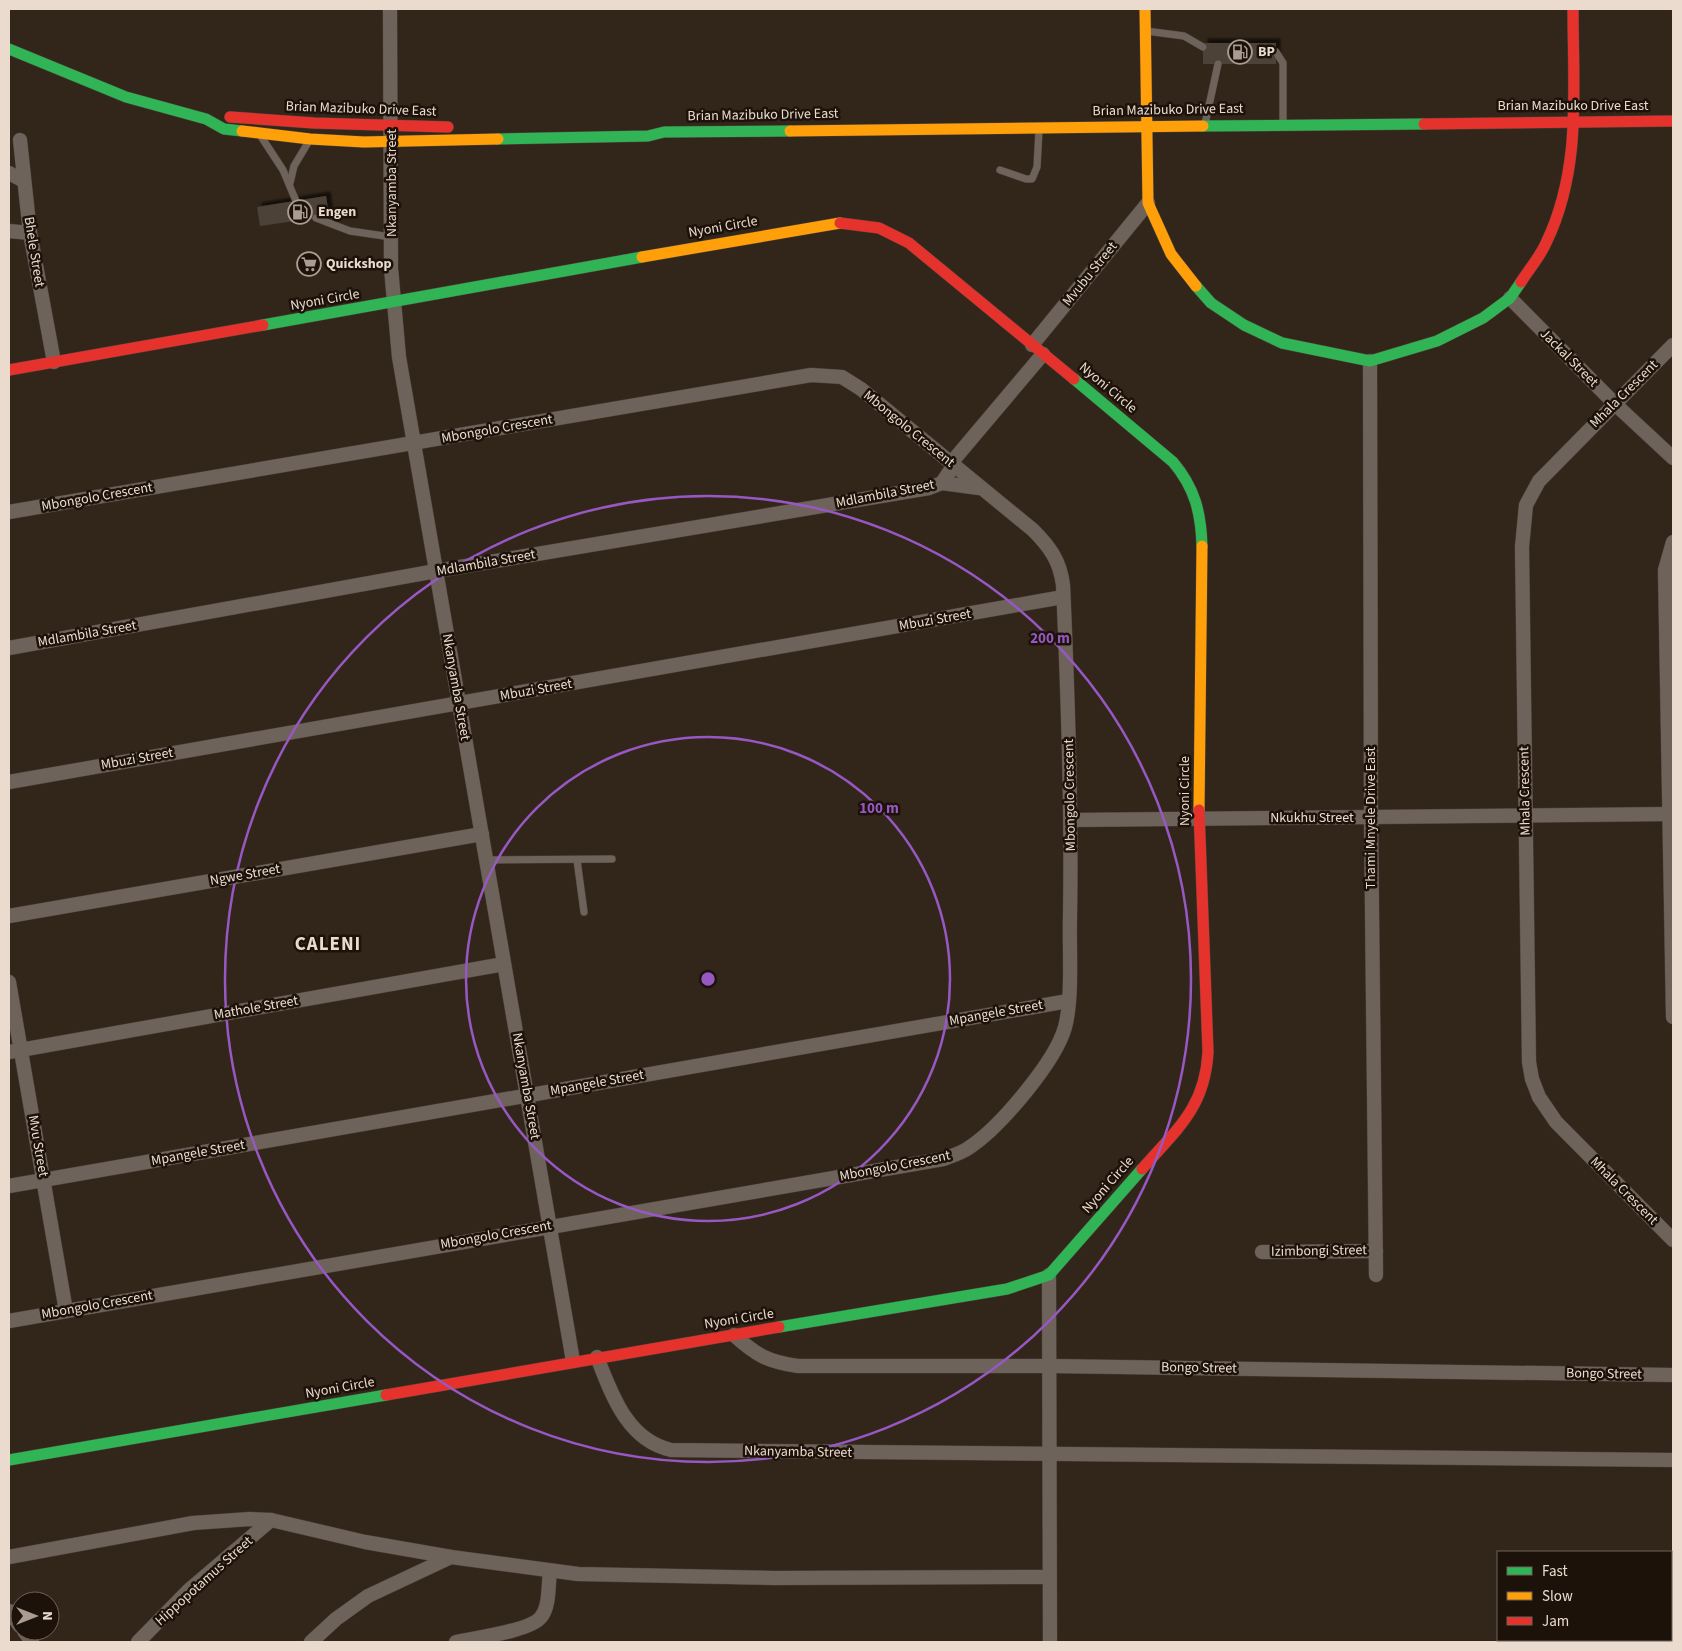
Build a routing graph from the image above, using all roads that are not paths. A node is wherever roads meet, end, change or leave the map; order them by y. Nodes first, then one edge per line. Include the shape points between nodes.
1 (390, 9) edge
2 (1145, 9) edge
3 (1573, 9) edge
4 (1146, 31) junction
5 (1203, 47) dead end
6 (9, 49) edge
7 (1276, 52) dead end
8 (1218, 64) dead end
9 (206, 119) junction
10 (1673, 120) edge
11 (1574, 122) junction
12 (1283, 123) junction
13 (1205, 125) junction
14 (392, 126) junction
15 (1147, 126) junction
16 (458, 127) dead end
17 (477, 127) dead end
18 (1039, 127) junction
19 (664, 132) junction
20 (257, 133) junction
21 (310, 139) junction
22 (20, 140) dead end
23 (392, 142) junction
24 (1000, 170) dead end
25 (9, 173) edge
26 (24, 181) junction
27 (290, 183) junction
28 (296, 201) dead end
29 (1148, 203) junction
30 (316, 218) dead end
31 (9, 231) edge
32 (30, 233) junction
33 (391, 237) junction
34 (1510, 298) junction
35 (393, 303) junction
36 (1673, 345) edge
37 (1038, 349) junction
38 (1370, 361) junction
39 (54, 362) junction
40 (9, 370) edge
41 (1615, 404) junction
42 (414, 444) junction
43 (1673, 458) edge
44 (952, 464) junction
45 (942, 483) junction
46 (981, 488) junction
47 (9, 512) edge
48 (1673, 542) edge
49 (436, 571) junction
50 (1063, 597) junction
51 (9, 648) edge
52 (459, 704) junction
53 (9, 782) edge
54 (1671, 814) edge
55 (1526, 815) junction
56 (1371, 818) junction
57 (1199, 819) junction
58 (1072, 820) junction
59 (482, 834) junction
60 (612, 858) dead end
61 (486, 860) junction
62 (577, 860) junction
63 (584, 912) dead end
64 (9, 916) edge
65 (504, 964) junction
66 (9, 982) edge
67 (1068, 1001) junction
68 (1673, 1017) edge
69 (14, 1051) edge
70 (528, 1095) junction
71 (44, 1179) junction
72 (9, 1186) edge
73 (551, 1226) junction
74 (1673, 1240) edge
75 (1376, 1251) junction
76 (1262, 1252) dead end
77 (1049, 1275) junction
78 (1376, 1275) dead end
79 (66, 1310) junction
80 (9, 1321) edge
81 (734, 1335) junction
82 (596, 1357) junction
83 (573, 1361) junction
84 (1050, 1366) junction
85 (1673, 1375) edge
86 (1049, 1454) junction
87 (9, 1460) edge
88 (1673, 1460) edge
89 (271, 1520) junction
90 (9, 1557) edge
91 (451, 1557) junction
92 (550, 1571) junction
93 (1049, 1577) junction
94 (1604, 1641) edge
95 (138, 1642) edge
96 (311, 1642) edge
97 (456, 1642) edge
98 (1050, 1642) edge
99 (1575, 1642) edge

1 - 14 street, Nkanyamba Street
2 - 4 street
3 - 11 street
4 - 5 lane via 1184,36
4 - 15 street
6 - 9 street, Brian Mazibuko Drive East via 126,97
7 - 12 lane via 1283,63
8 - 13 lane
9 - 14 street, Brian Mazibuko Drive East via 226,116
9 - 20 street, Brian Mazibuko Drive East via 224,129
10 - 11 street, Brian Mazibuko Drive East
11 - 12 street, Brian Mazibuko Drive East
11 - 34 street via 1570,172 1559,215 1546,244
12 - 13 street, Brian Mazibuko Drive East
13 - 15 street, Brian Mazibuko Drive East
14 - 16 street, Brian Mazibuko Drive East
14 - 23 street, Nkanyamba Street
15 - 18 street, Brian Mazibuko Drive East
15 - 29 street
17 - 19 street, Brian Mazibuko Drive East via 649,128
18 - 19 street, Brian Mazibuko Drive East
18 - 24 lane via 1037,167 1032,178
19 - 23 street, Brian Mazibuko Drive East via 648,136
20 - 21 street, Brian Mazibuko Drive East
20 - 27 lane
21 - 23 street, Brian Mazibuko Drive East
21 - 27 lane via 294,166
22 - 26 street, Bhele Street
23 - 33 street, Nkanyamba Street
25 - 26 street
26 - 32 street, Bhele Street
27 - 28 lane
29 - 37 street, Mvubu Street
29 - 38 street via 1180,267 1211,303 1228,316 1282,343
30 - 33 lane via 350,231
31 - 32 street
32 - 39 street, Bhele Street
33 - 35 street, Nkanyamba Street
34 - 38 street via 1483,318 1437,341
34 - 41 street, Jackal Street
35 - 37 street, Nyoni Circle via 833,223 859,223 884,228 904,238
35 - 39 street, Nyoni Circle
35 - 42 street, Nkanyamba Street
36 - 41 street, Mhala Crescent
37 - 44 street, Mvubu Street
37 - 57 street, Nyoni Circle via 1173,462 1186,475 1198,497 1202,545
38 - 56 street, Thami Mnyele Drive East
39 - 40 street, Nyoni Circle
41 - 43 street, Jackal Street
41 - 55 street, Mhala Crescent via 1540,481 1526,506 1522,547
42 - 44 street, Mbongolo Crescent via 810,375 830,375 842,377 861,389
42 - 47 street, Mbongolo Crescent
42 - 49 street, Nkanyamba Street
44 - 45 street, Mdlambila Street
44 - 46 street, Mbongolo Crescent
45 - 46 street
45 - 49 street, Mdlambila Street via 921,490
46 - 50 street, Mbongolo Crescent via 1033,530 1053,552 1061,572
48 - 54 street via 1664,570
49 - 51 street, Mdlambila Street
49 - 52 street, Nkanyamba Street
50 - 52 street, Mbuzi Street
50 - 58 street, Mbongolo Crescent
52 - 53 street, Mbuzi Street
52 - 59 street, Nkanyamba Street
54 - 55 street, Nkukhu Street
54 - 68 street
55 - 56 street, Nkukhu Street
55 - 74 street, Mhala Crescent via 1529,1062 1532,1080 1556,1122
56 - 57 street, Nkukhu Street
56 - 75 street, Thami Mnyele Drive East
57 - 58 street, Nkukhu Street
57 - 77 street, Nyoni Circle via 1208,1052 1203,1091 1188,1117
58 - 67 street, Mbongolo Crescent
59 - 61 street, Nkanyamba Street
59 - 64 street, Ngwe Street
60 - 62 lane
61 - 62 lane
61 - 65 street, Nkanyamba Street
62 - 63 lane
65 - 69 street, Mathole Street
65 - 70 street, Nkanyamba Street
66 - 69 street, Mvu Street
67 - 70 street, Mpangele Street
67 - 73 street, Mbongolo Crescent via 1065,1026 1051,1059 981,1139 963,1152 933,1161
69 - 71 street, Mvu Street
70 - 71 street, Mpangele Street
70 - 73 street, Nkanyamba Street
71 - 72 street, Mpangele Street
71 - 79 street, Mvu Street
73 - 79 street, Mbongolo Crescent
73 - 83 street, Nkanyamba Street
75 - 76 street, Izimbongi Street
75 - 78 street, Thami Mnyele Drive East
77 - 81 street, Nyoni Circle via 1007,1289
77 - 84 street
79 - 80 street, Mbongolo Crescent
81 - 82 street, Nyoni Circle
81 - 84 street, Bongo Street via 765,1359 798,1366
82 - 83 street, Nyoni Circle
82 - 86 street, Nkanyamba Street via 622,1413 633,1428 651,1443 671,1450
83 - 87 street, Nyoni Circle
84 - 85 street, Bongo Street
84 - 86 street
86 - 88 street, Nkanyamba Street
86 - 93 street
89 - 90 street via 230,1519 193,1523
89 - 91 street via 365,1542
89 - 95 street, Hippopotamus Street via 189,1590
91 - 92 street
91 - 96 street via 368,1596
92 - 93 street via 704,1577
92 - 97 street via 545,1609 538,1620 523,1627
93 - 98 street
94 - 99 street

